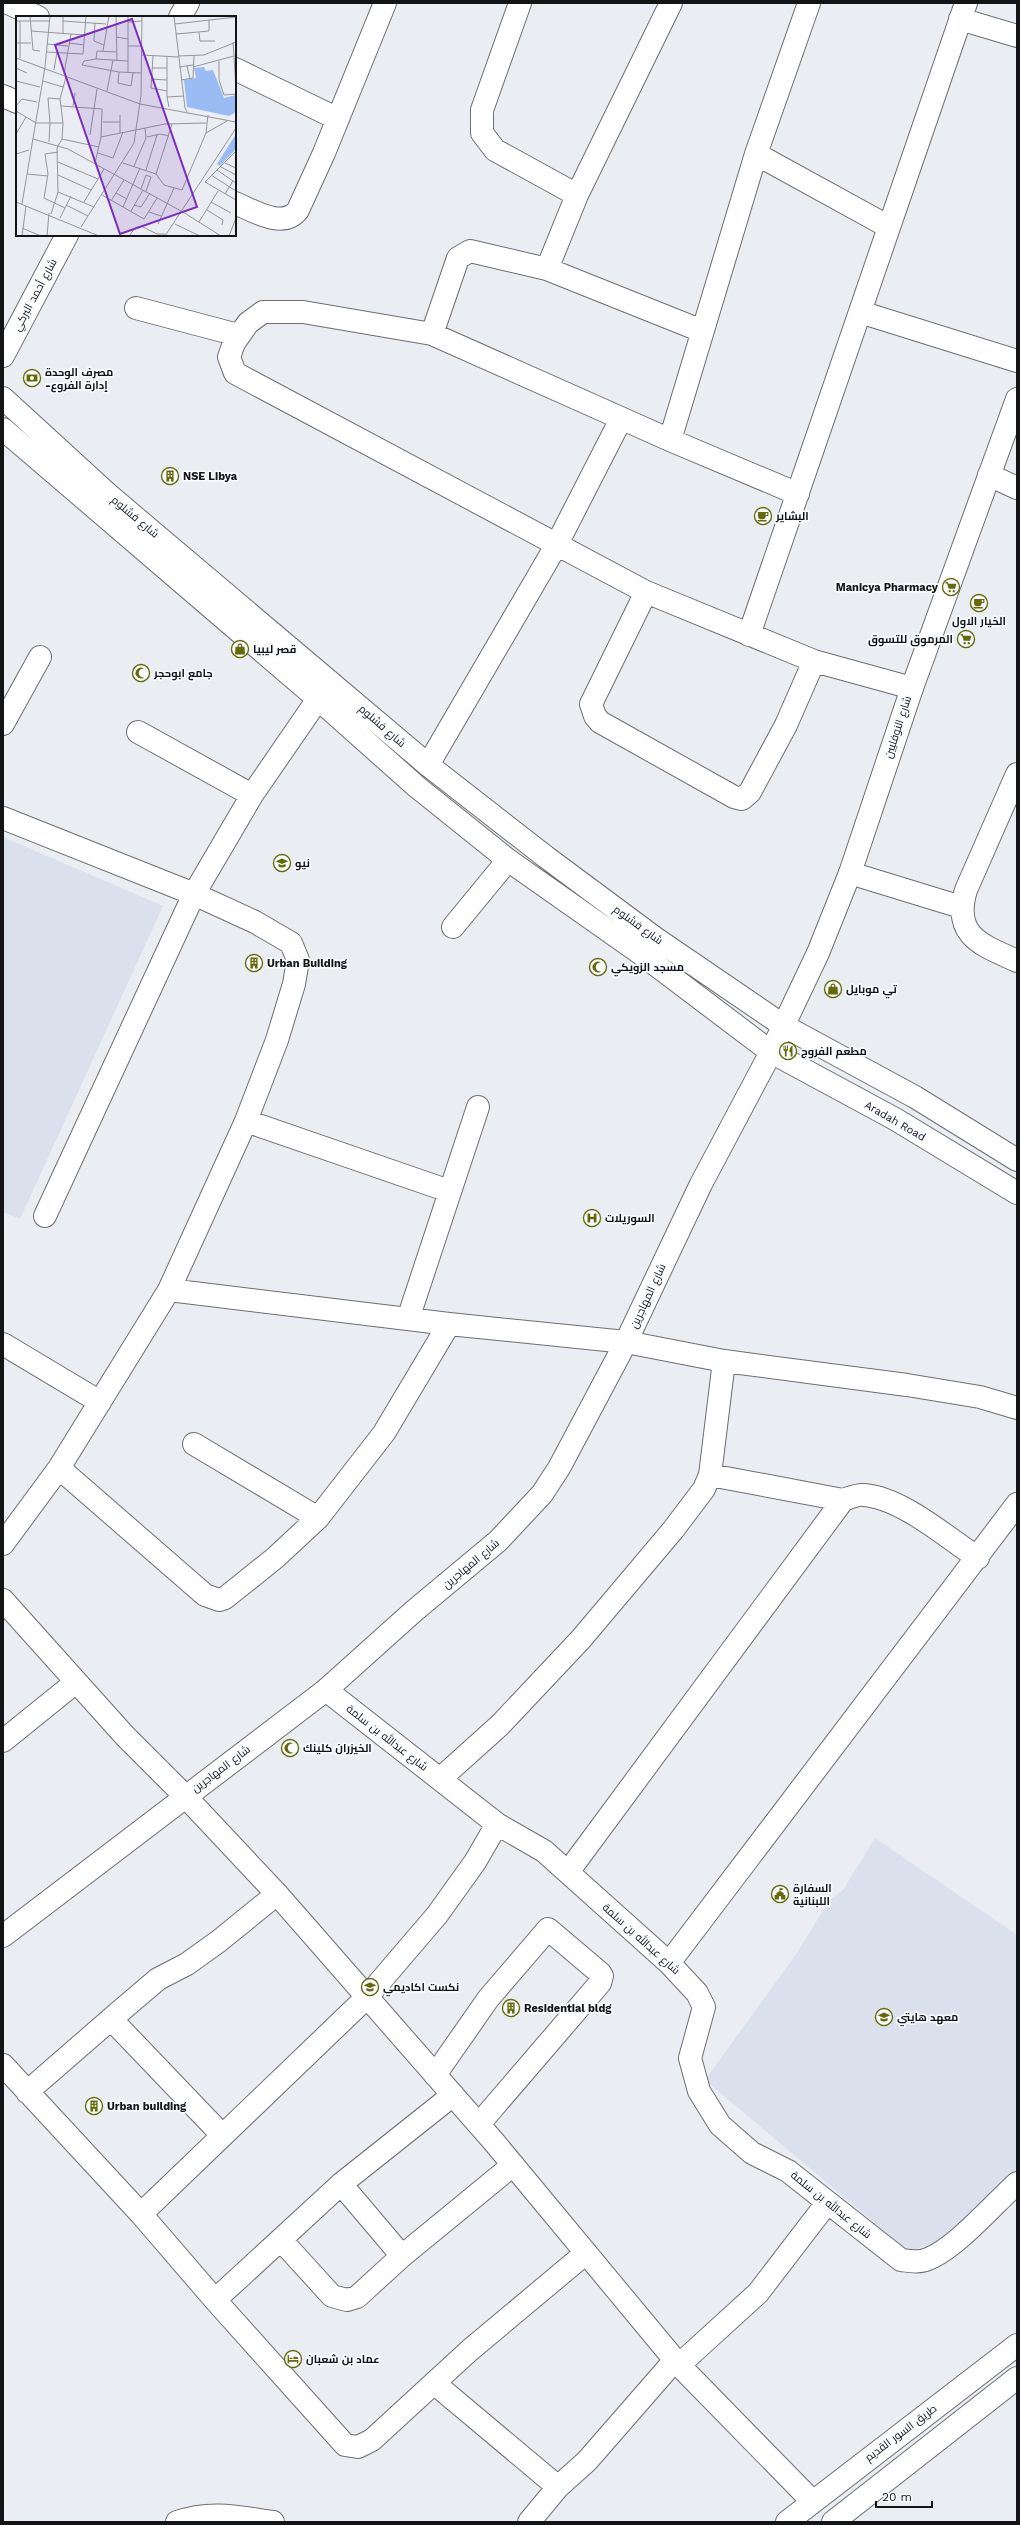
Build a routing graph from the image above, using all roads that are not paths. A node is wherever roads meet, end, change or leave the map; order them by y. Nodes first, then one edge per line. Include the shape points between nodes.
1 (8, 3) edge
2 (188, 3) edge
3 (385, 3) edge
4 (520, 3) edge
5 (671, 3) edge
6 (809, 3) edge
7 (963, 11) edge
8 (36, 16) edge
9 (181, 16) edge
10 (1017, 36) edge
11 (236, 69) edge
12 (3, 96) edge
13 (16, 102) edge
14 (338, 119) junction
15 (756, 154) junction
16 (576, 195) junction
17 (236, 203) edge
18 (889, 228) junction
19 (66, 236) edge
20 (547, 269) junction
21 (136, 308) dead end
22 (860, 312) junction
23 (702, 331) junction
24 (432, 334) junction
25 (238, 336) junction
26 (3, 356) edge
27 (1017, 361) edge
28 (3, 398) edge
29 (1017, 399) edge
30 (622, 419) junction
31 (3, 429) edge
32 (670, 440) junction
33 (989, 475) junction
34 (1017, 488) edge
35 (798, 494) junction
36 (557, 544) junction
37 (646, 592) junction
38 (749, 635) junction
39 (40, 657) dead end
40 (814, 661) junction
41 (912, 688) junction
42 (318, 699) junction
43 (3, 724) edge
44 (138, 732) dead end
45 (428, 765) junction
46 (1017, 774) edge
47 (252, 795) junction
48 (1012, 801) edge
49 (3, 818) edge
50 (508, 860) junction
51 (850, 873) junction
52 (194, 894) junction
53 (961, 907) junction
54 (453, 927) dead end
55 (647, 945) junction
56 (1017, 961) edge
57 (784, 1026) junction
58 (771, 1052) junction
59 (478, 1107) dead end
60 (246, 1121) junction
61 (1017, 1160) edge
62 (449, 1191) junction
63 (1017, 1194) edge
64 (45, 1216) dead end
65 (170, 1290) junction
66 (408, 1319) junction
67 (450, 1324) junction
68 (626, 1342) junction
69 (3, 1344) edge
70 (724, 1361) junction
71 (100, 1402) junction
72 (1017, 1408) edge
73 (194, 1444) dead end
74 (58, 1468) junction
75 (710, 1475) junction
76 (843, 1500) junction
77 (1017, 1504) edge
78 (318, 1518) junction
79 (3, 1544) edge
80 (978, 1558) junction
81 (3, 1600) edge
82 (76, 1682) junction
83 (326, 1690) junction
84 (3, 1740) edge
85 (440, 1779) junction
86 (185, 1796) junction
87 (497, 1824) junction
88 (568, 1872) junction
89 (277, 1894) junction
90 (3, 1936) edge
91 (670, 1963) junction
92 (366, 1998) junction
93 (111, 2019) junction
94 (3, 2066) edge
95 (435, 2075) junction
96 (27, 2092) junction
97 (453, 2094) junction
98 (478, 2124) junction
99 (222, 2135) junction
100 (513, 2165) junction
101 (1017, 2182) edge
102 (341, 2184) junction
103 (827, 2203) junction
104 (141, 2214) junction
105 (281, 2240) junction
106 (586, 2253) junction
107 (402, 2256) junction
108 (215, 2300) junction
109 (1017, 2345) edge
110 (677, 2362) junction
111 (1017, 2378) edge
112 (434, 2383) junction
113 (558, 2487) junction
114 (812, 2501) junction
115 (177, 2522) edge
116 (273, 2522) edge
117 (528, 2522) edge
118 (787, 2522) edge
119 (833, 2522) edge

1 - 8 street
2 - 9 street
3 - 14 street
4 - 16 street via 482,110 482,133 495,150
5 - 16 street
6 - 15 street
7 - 10 street
7 - 18 street
11 - 14 street
12 - 13 street
14 - 17 street via 295,214 283,219 268,217
15 - 18 street
15 - 23 street
16 - 20 street
18 - 22 street
19 - 26 street, شارع أحمد البركي
20 - 23 street
20 - 24 street via 478,251 462,254 455,266
21 - 25 street
22 - 27 street
22 - 35 street
23 - 32 street
24 - 25 street via 303,312 271,311 257,315
24 - 30 street
25 - 36 street via 230,357 235,373
28 - 45 street, شارع فشلوم via 110,496
29 - 33 street, شارع النوفليين
30 - 32 street
30 - 36 street
31 - 42 street, شارع فشلوم
32 - 35 street
33 - 34 street
33 - 41 street, شارع النوفليين
35 - 38 street
36 - 37 street
36 - 45 street
37 - 38 street
37 - 40 street via 592,704 595,716 600,722 734,797 742,799 750,792 786,725
38 - 40 street
39 - 43 street
40 - 41 street
41 - 51 street, شارع النوفليين
42 - 47 street
42 - 50 street, شارع فشلوم via 417,787
44 - 47 street
45 - 55 street, شارع فشلوم
46 - 48 street
47 - 52 street
48 - 53 street via 966,890
49 - 52 street
50 - 54 street
50 - 55 street, شارع فشلوم
51 - 53 street
51 - 57 street, شارع النوفليين via 818,953
52 - 60 street via 276,933 291,943 297,954 294,984 277,1040
52 - 64 street
53 - 56 street via 964,928 978,943
55 - 57 street, شارع فشلوم
55 - 58 street, شارع فشلوم
57 - 58 street, شارع النوفليين
57 - 61 street via 915,1097
58 - 63 street, Aradah Road via 895,1119
58 - 68 street, شارع المهاجرين via 716,1153
59 - 62 street
60 - 62 street
60 - 65 street
62 - 66 street
65 - 66 street
65 - 71 street
66 - 67 street
67 - 68 street
67 - 78 street via 380,1439
68 - 70 street
68 - 83 street, شارع المهاجرين via 559,1468 542,1494 498,1541 414,1611
69 - 71 street
70 - 72 street via 907,1385 980,1397
70 - 75 street
71 - 74 street
73 - 78 street
74 - 78 street via 205,1595 219,1600 275,1558
74 - 79 street
75 - 76 street
75 - 85 street via 704,1489 673,1530 581,1639 500,1725
76 - 80 street via 863,1495 894,1504
76 - 88 street
77 - 80 street
80 - 91 street
81 - 82 street
82 - 84 street
82 - 86 street
83 - 85 street, شارع عبدالله بن سلمة
83 - 86 street, شارع المهاجرين
85 - 87 street, شارع عبدالله بن سلمة
86 - 89 street
86 - 90 street, شارع المهاجرين
87 - 88 street, شارع عبدالله بن سلمة via 540,1848
87 - 92 street via 475,1862 437,1915
88 - 91 street, شارع عبدالله بن سلمة
89 - 92 street
89 - 93 street via 220,1941 187,1964 162,1976
91 - 103 street, شارع عبدالله بن سلمة via 697,1993 704,2007 690,2058 699,2091 720,2125 752,2153 788,2171
92 - 95 street
92 - 99 street
93 - 96 street
93 - 99 street
94 - 96 street
95 - 97 street
95 - 98 street via 488,1999 548,1928 600,1973 600,1983
96 - 104 street
97 - 98 street
97 - 102 street
98 - 100 street
99 - 104 street
100 - 106 street
100 - 107 street
101 - 103 street, شارع عبدالله بن سلمة via 945,2250 928,2260 918,2262 900,2260
102 - 105 street
102 - 107 street
103 - 110 street via 758,2293
104 - 108 street
105 - 107 street via 332,2296 347,2300 357,2297
105 - 108 street
106 - 110 street
106 - 112 street
108 - 112 street via 345,2445 358,2447 372,2440
109 - 114 street, طريق السور القديم
110 - 113 street via 587,2461
110 - 114 street
111 - 119 street
112 - 113 street
113 - 117 street
114 - 118 street, طريق السور القديم
115 - 116 street via 196,2516 217,2514

